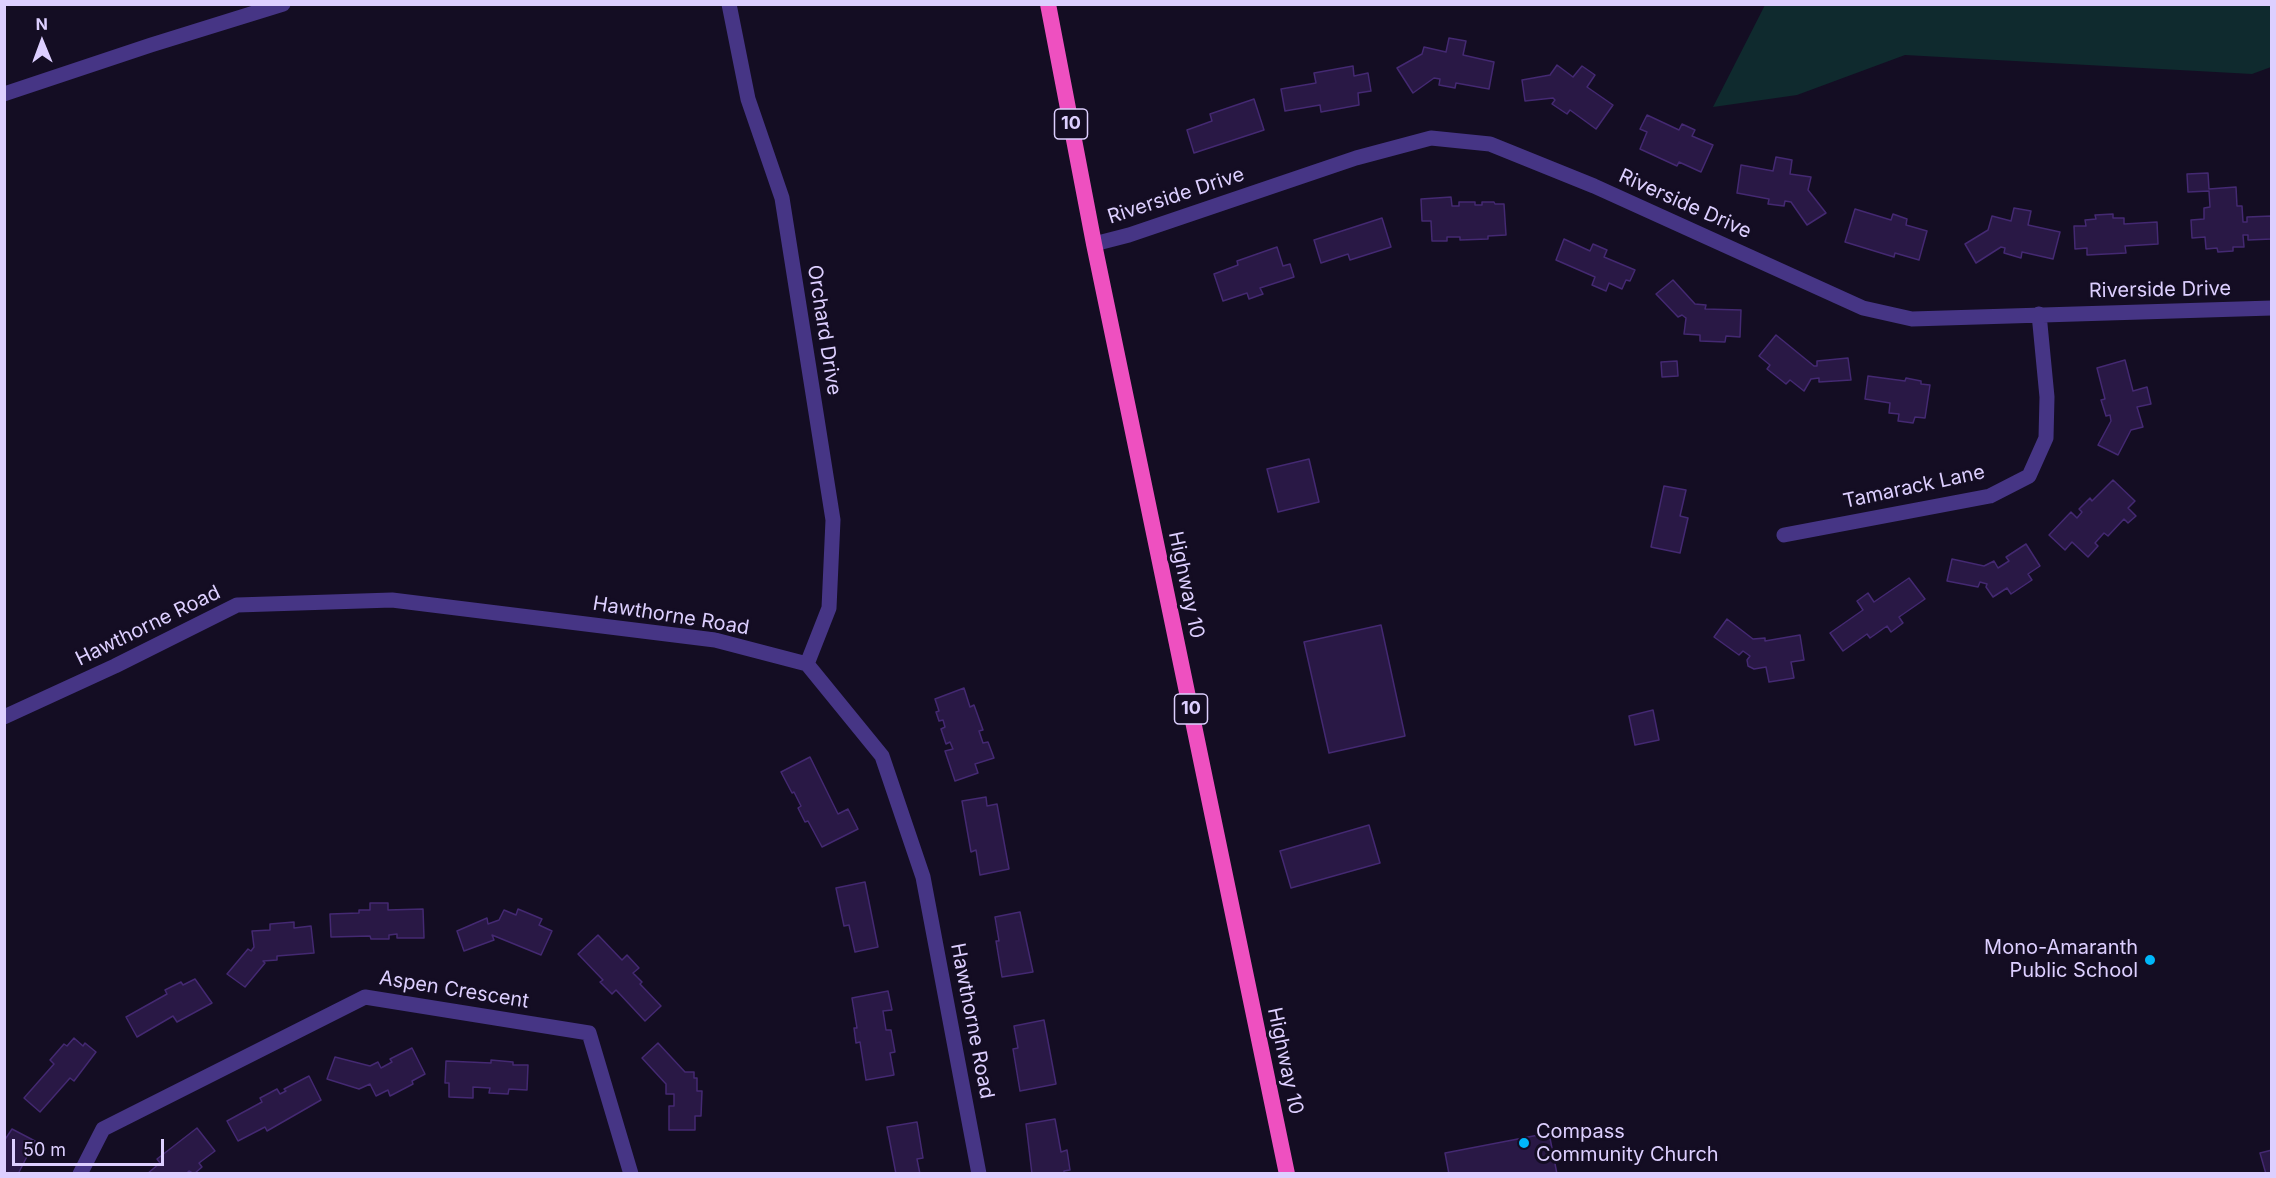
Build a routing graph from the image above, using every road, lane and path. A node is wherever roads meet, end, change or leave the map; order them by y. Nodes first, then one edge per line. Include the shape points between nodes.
1 (283, 4) edge
2 (729, 4) edge
3 (1048, 4) edge
4 (4, 93) edge
5 (1094, 244) junction
6 (2271, 308) edge
7 (2039, 314) junction
8 (1784, 535) dead end
9 (807, 664) junction
10 (4, 717) edge
11 (80, 1173) edge
12 (631, 1173) edge
13 (979, 1173) edge
14 (1287, 1173) edge

1 - 4 street
2 - 9 street, Orchard Drive via 748,99 782,198 833,520 829,608
3 - 5 highway, Highway 10 / 10
5 - 7 street, Riverside Drive via 1356,158 1431,138 1491,144 1863,308 1912,319
5 - 14 highway, Highway 10 / 10
6 - 7 street, Riverside Drive
7 - 8 street, Tamarack Lane via 2047,397 2046,438 2029,476 1990,496
9 - 10 street, Hawthorne Road via 715,640 392,600 237,605
9 - 13 street, Hawthorne Road via 882,756 923,877
11 - 12 street, Aspen Crescent via 103,1129 365,997 589,1033

